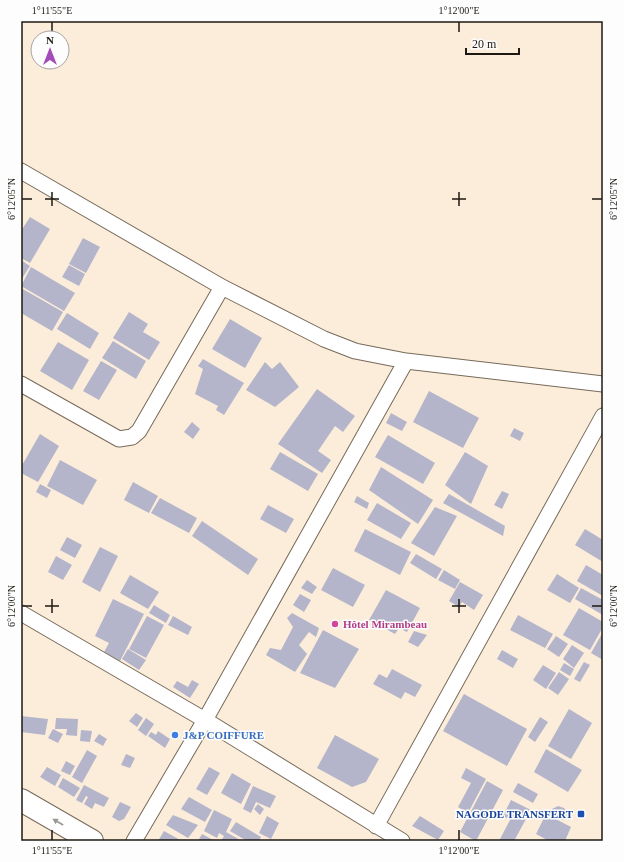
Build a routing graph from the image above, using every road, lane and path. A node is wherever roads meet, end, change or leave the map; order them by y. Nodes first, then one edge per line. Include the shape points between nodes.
1 (21, 171) edge
2 (222, 287) junction
3 (406, 361) junction
4 (21, 384) edge
5 (603, 384) edge
6 (603, 416) edge
7 (21, 613) edge
8 (204, 720) junction
9 (21, 800) edge
10 (376, 826) junction
11 (92, 841) edge
12 (134, 841) edge
13 (402, 841) edge

1 - 2 street
2 - 3 street via 324,339 355,350
2 - 4 street via 138,432 132,437 119,438
3 - 5 street
3 - 8 street
6 - 10 street
7 - 8 street
8 - 10 street
8 - 12 street
11 -> 9 main road
10 - 13 street

